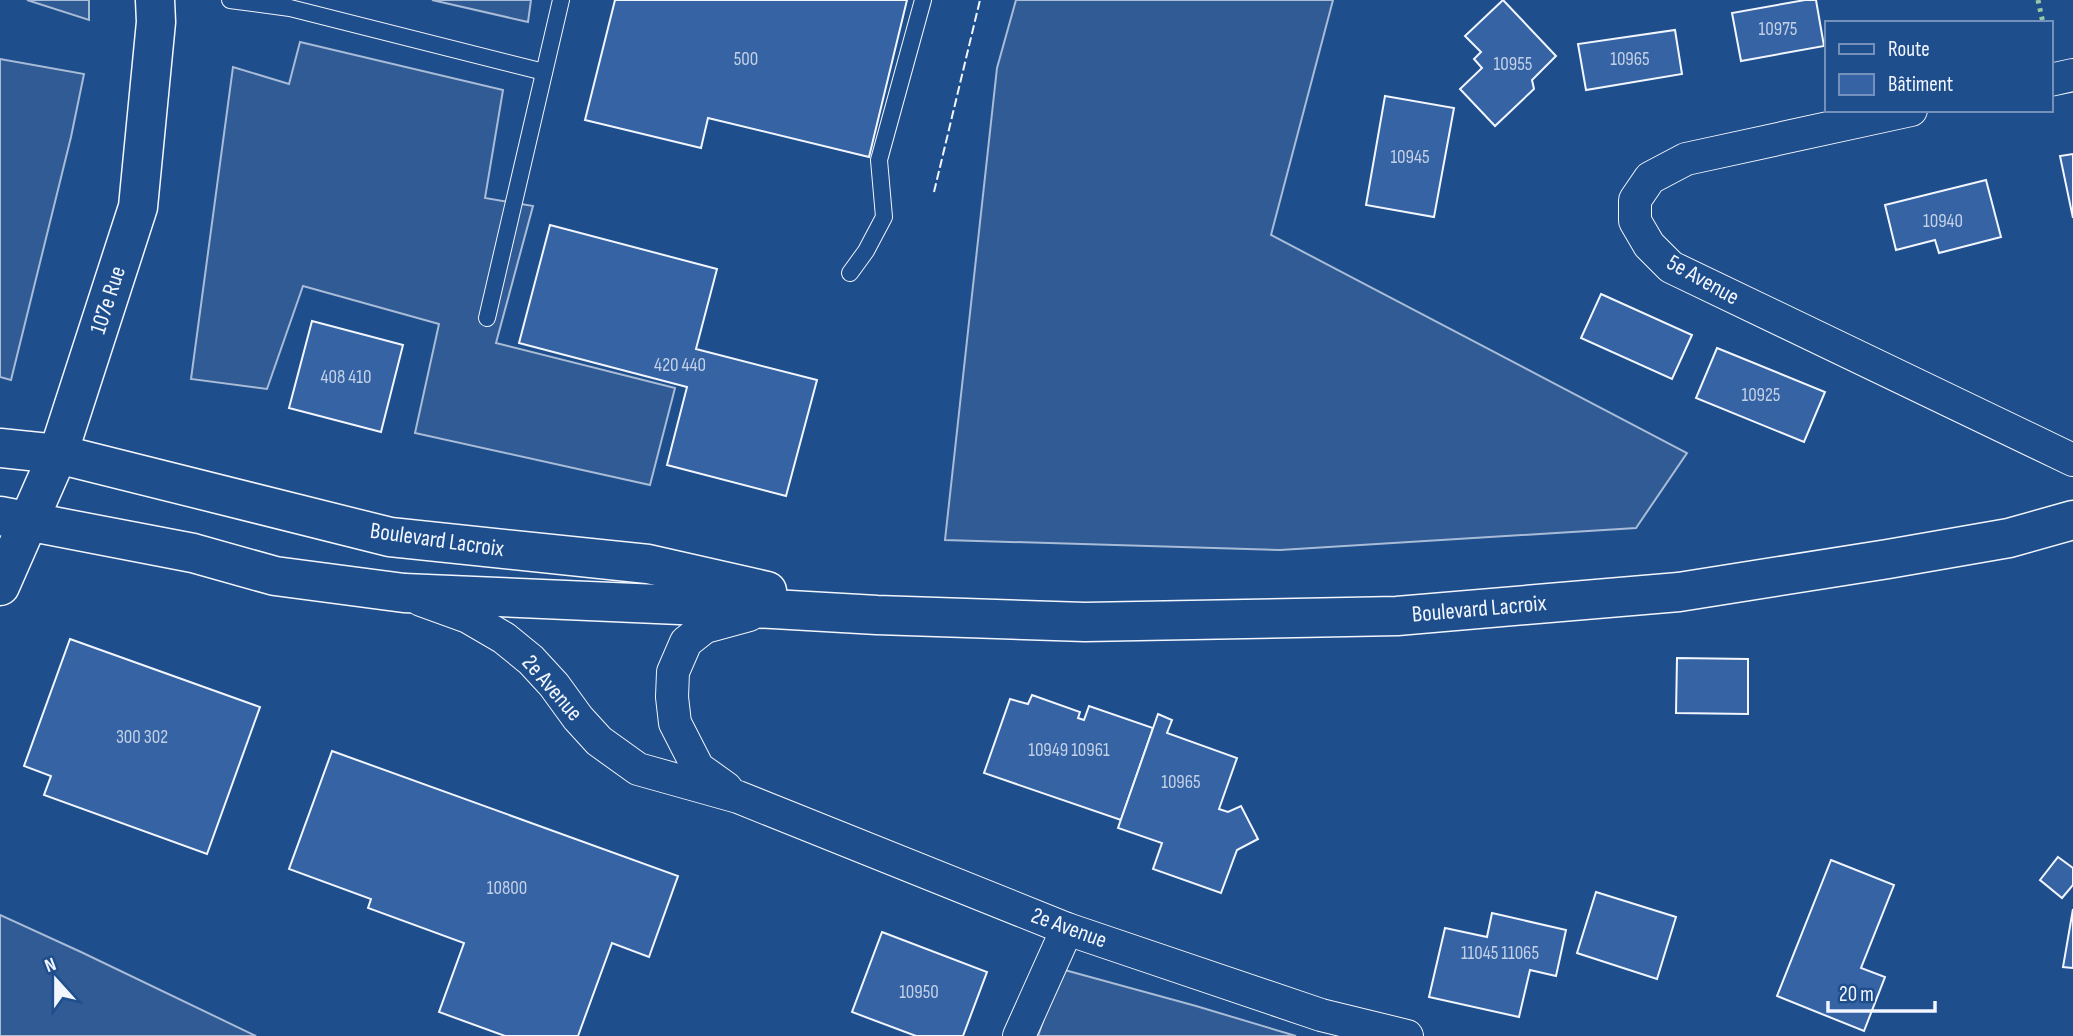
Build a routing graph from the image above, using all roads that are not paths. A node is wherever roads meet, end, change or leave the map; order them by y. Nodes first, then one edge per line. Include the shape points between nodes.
1 (155, 0) edge
2 (230, 0) edge
3 (561, 0) edge
4 (923, 0) edge
5 (290, 4) edge
6 (544, 72) junction
7 (2073, 75) edge
8 (2052, 80) edge
9 (1902, 112) edge
10 (850, 273) dead end
11 (487, 318) dead end
12 (0, 448) edge
13 (58, 454) junction
14 (2073, 460) edge
15 (14, 519) edge
16 (2073, 520) edge
17 (0, 586) edge
18 (404, 593) junction
19 (773, 609) junction
20 (877, 615) junction
21 (738, 797) junction
22 (1067, 929) junction
23 (1019, 1036) edge
24 (1408, 1036) edge

1 - 13 main road, 107e Rue via 138,207
2 - 5 lane
3 - 6 lane
4 - 10 lane via 879,160 884,217
5 - 6 lane
6 - 11 lane
7 - 8 street
9 - 14 street, 5e Avenue via 1686,159 1650,178 1634,200 1635,221 1649,245 1671,267
12 - 13 main road, Boulevard Lacroix
13 - 15 main road, 107e Rue
13 - 20 main road, Boulevard Lacroix via 390,537 648,564
15 - 17 main road, 107e Rue
15 - 18 main road, Boulevard Lacroix via 193,553 275,576
16 - 20 main road, Boulevard Lacroix via 2009,538 1679,592 1397,616 1085,622
18 - 19 main road, Boulevard Lacroix
18 - 21 street, 2e Avenue via 468,617 504,638 531,660 599,741 638,769
19 - 20 main road, Boulevard Lacroix
19 - 21 street, 2e Avenue via 705,627 686,642 673,672 676,723 687,747 698,768
21 - 22 street, 2e Avenue
22 - 23 street
22 - 24 street, 2e Avenue via 1321,1015

